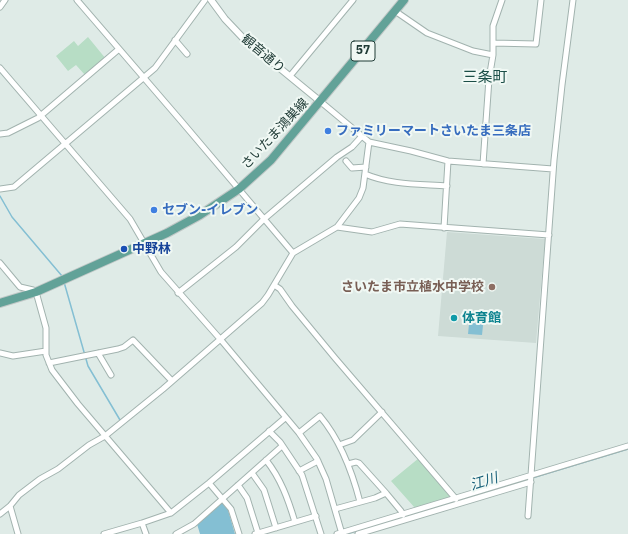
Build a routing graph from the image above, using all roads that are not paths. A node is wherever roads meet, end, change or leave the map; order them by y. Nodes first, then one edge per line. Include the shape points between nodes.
1 (77, 0) edge
2 (205, 0) edge
3 (211, 0) edge
4 (353, 0) edge
5 (404, 0) edge
6 (502, 0) edge
7 (541, 0) edge
8 (573, 0) edge
9 (3, 1) edge
10 (0, 7) edge
11 (395, 11) junction
12 (175, 40) junction
13 (493, 43) junction
14 (119, 49) junction
15 (187, 54) dead end
16 (493, 55) junction
17 (0, 68) edge
18 (290, 76) junction
19 (144, 78) junction
20 (321, 102) junction
21 (41, 115) junction
22 (0, 134) edge
23 (362, 136) junction
24 (369, 142) junction
25 (66, 144) junction
26 (346, 161) dead end
27 (448, 162) junction
28 (483, 164) junction
29 (366, 167) junction
30 (553, 170) junction
31 (365, 174) junction
32 (447, 186) junction
33 (0, 189) edge
34 (239, 189) junction
35 (264, 219) junction
36 (337, 227) junction
37 (444, 228) junction
38 (549, 235) junction
39 (144, 243) junction
40 (293, 253) junction
41 (0, 263) edge
42 (274, 285) junction
43 (36, 292) junction
44 (178, 293) junction
45 (0, 303) edge
46 (221, 340) junction
47 (46, 351) junction
48 (0, 353) edge
49 (98, 353) junction
50 (49, 363) junction
51 (111, 375) dead end
52 (172, 381) junction
53 (382, 412) junction
54 (285, 418) junction
55 (269, 431) junction
56 (299, 433) junction
57 (105, 436) junction
58 (339, 445) junction
59 (282, 446) junction
60 (628, 446) edge
61 (266, 460) junction
62 (318, 461) junction
63 (348, 464) junction
64 (299, 471) junction
65 (252, 473) junction
66 (531, 479) junction
67 (209, 483) junction
68 (238, 485) junction
69 (386, 493) junction
70 (456, 498) junction
71 (222, 499) junction
72 (360, 502) junction
73 (10, 506) junction
74 (335, 509) junction
75 (171, 513) junction
76 (0, 514) edge
77 (316, 516) junction
78 (528, 516) dead end
79 (403, 517) junction
80 (295, 522) junction
81 (142, 523) junction
82 (276, 528) junction
83 (368, 532) edge
84 (18, 534) edge
85 (104, 534) edge
86 (146, 534) edge
87 (176, 534) edge
88 (239, 534) edge
89 (257, 534) edge
90 (321, 534) edge
91 (341, 534) edge
92 (358, 534) edge

1 - 14 street
2 - 12 street
3 - 18 street, 観音通り via 243,38
4 - 18 street
5 - 11 main road, さいたま鴻巣線 / 57
6 - 13 street via 493,26
7 - 13 street via 536,44
8 - 30 street
9 - 10 street
11 - 16 street via 427,33 473,51
11 - 20 main road, さいたま鴻巣線 / 57
12 - 15 street
12 - 19 street via 155,68
13 - 16 street
14 - 19 street
14 - 21 street
16 - 28 street
17 - 21 street
18 - 20 street, 観音通り
19 - 25 street
19 - 34 street
20 - 23 street
20 - 34 main road, さいたま鴻巣線 / 57 via 272,160
21 - 22 street via 8,133
21 - 25 street
23 - 24 street
23 - 35 street
24 - 27 street
24 - 29 street
25 - 33 street via 14,187
25 - 39 street via 130,219
26 - 29 street via 352,168
27 - 28 street
27 - 32 street
28 - 30 street
29 - 31 street
30 - 38 street
31 - 32 street via 402,183
31 - 36 street via 359,198
32 - 37 street
34 - 35 street
34 - 39 main road, さいたま鴻巣線 / 57 via 200,216
35 - 40 street
35 - 44 street via 236,247
36 - 37 street via 372,232 400,224
36 - 40 street
37 - 38 street
38 - 66 street
39 - 43 main road, さいたま鴻巣線 / 57
39 - 44 street via 161,272
40 - 42 street
41 - 43 street via 20,287
42 - 46 street via 262,303
42 - 53 street
43 - 45 main road, さいたま鴻巣線 / 57
43 - 47 street via 46,328
44 - 46 street
46 - 52 street
46 - 54 street
47 - 48 street via 13,356
47 - 50 street
49 - 50 street
49 - 51 street
49 - 52 street via 124,347 134,340
50 - 57 street
52 - 57 street
53 - 58 street via 353,440
53 - 70 street
54 - 55 street
54 - 56 street
55 - 59 street
55 - 67 street
56 - 58 street via 320,416
56 - 62 street
57 - 73 street via 40,479 19,495
57 - 75 street
58 - 63 street
59 - 61 street
59 - 64 street
60 - 66 street via 533,474
61 - 65 street
61 - 80 street via 284,488
62 - 64 street
62 - 74 street
63 - 69 street via 359,463
63 - 72 street
64 - 77 street
65 - 68 street
65 - 82 street via 264,490
66 - 70 street
66 - 78 street
66 - 79 street
67 - 71 street
67 - 75 street
68 - 71 street
68 - 89 street via 247,498
69 - 72 street
69 - 79 street
70 - 79 street
71 - 87 street via 194,524
71 - 88 street via 231,509
72 - 74 street
73 - 76 street
73 - 84 street
74 - 91 street
75 - 81 street
77 - 80 street
77 - 90 street
79 - 83 street
79 - 91 street
80 - 82 street
81 - 85 street
81 - 86 street
82 - 89 street
83 - 92 street

